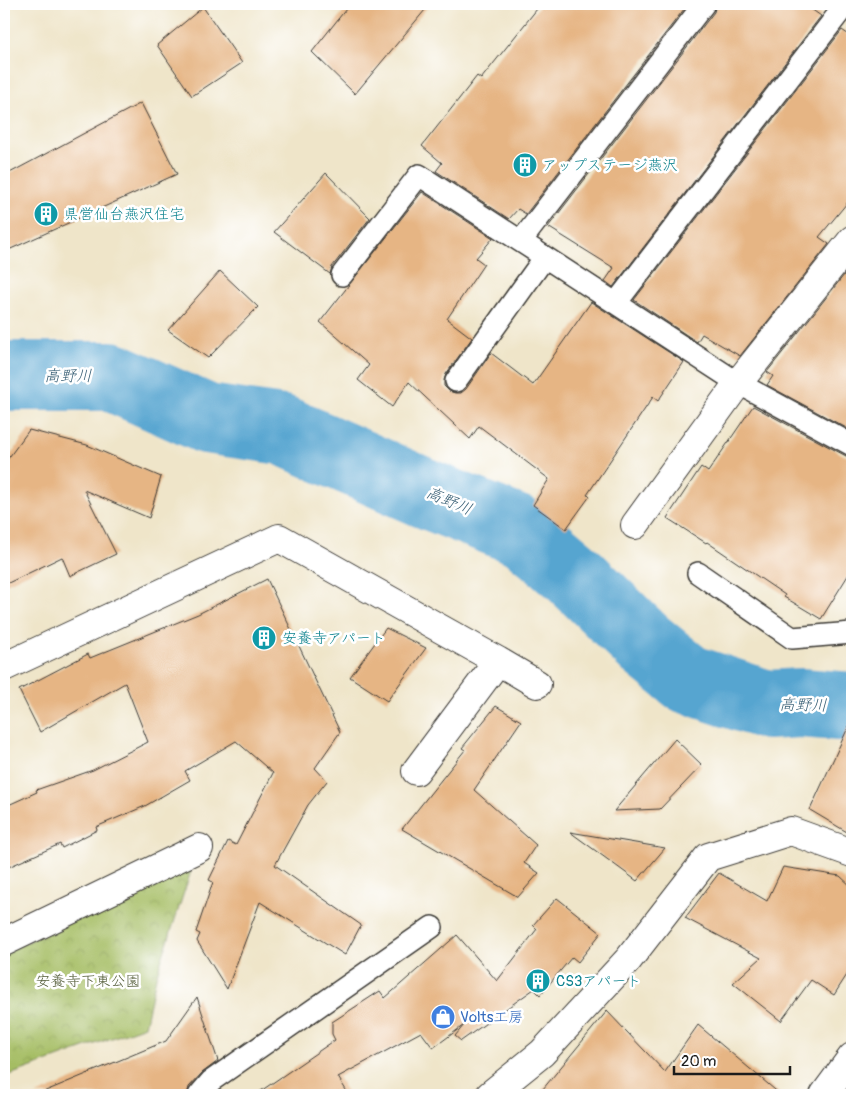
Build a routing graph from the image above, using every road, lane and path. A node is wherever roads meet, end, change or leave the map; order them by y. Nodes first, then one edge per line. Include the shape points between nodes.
1 (704, 4) edge
2 (846, 4) edge
3 (852, 240) edge
4 (520, 241) junction
5 (545, 257) junction
6 (342, 275) dead end
7 (616, 303) junction
8 (456, 382) dead end
9 (738, 383) junction
10 (852, 444) edge
11 (635, 525) dead end
12 (698, 573) dead end
13 (852, 633) edge
14 (498, 661) junction
15 (4, 667) edge
16 (537, 684) dead end
17 (416, 771) dead end
18 (199, 848) dead end
19 (852, 853) edge
20 (432, 927) dead end
21 (4, 942) edge
22 (852, 1057) edge
23 (199, 1095) edge
24 (490, 1095) edge
25 (824, 1095) edge

1 - 4 lane
2 - 7 lane
3 - 9 street
4 - 5 lane
4 - 6 lane via 419,175
5 - 7 lane
5 - 8 lane
7 - 9 lane
9 - 10 lane
9 - 11 street
12 - 13 lane via 792,638
14 - 15 street via 278,538
14 - 16 street
14 - 17 street
18 - 21 street
19 - 24 street via 791,831 708,857 628,960 542,1053
20 - 23 lane via 211,1081
22 - 25 street

